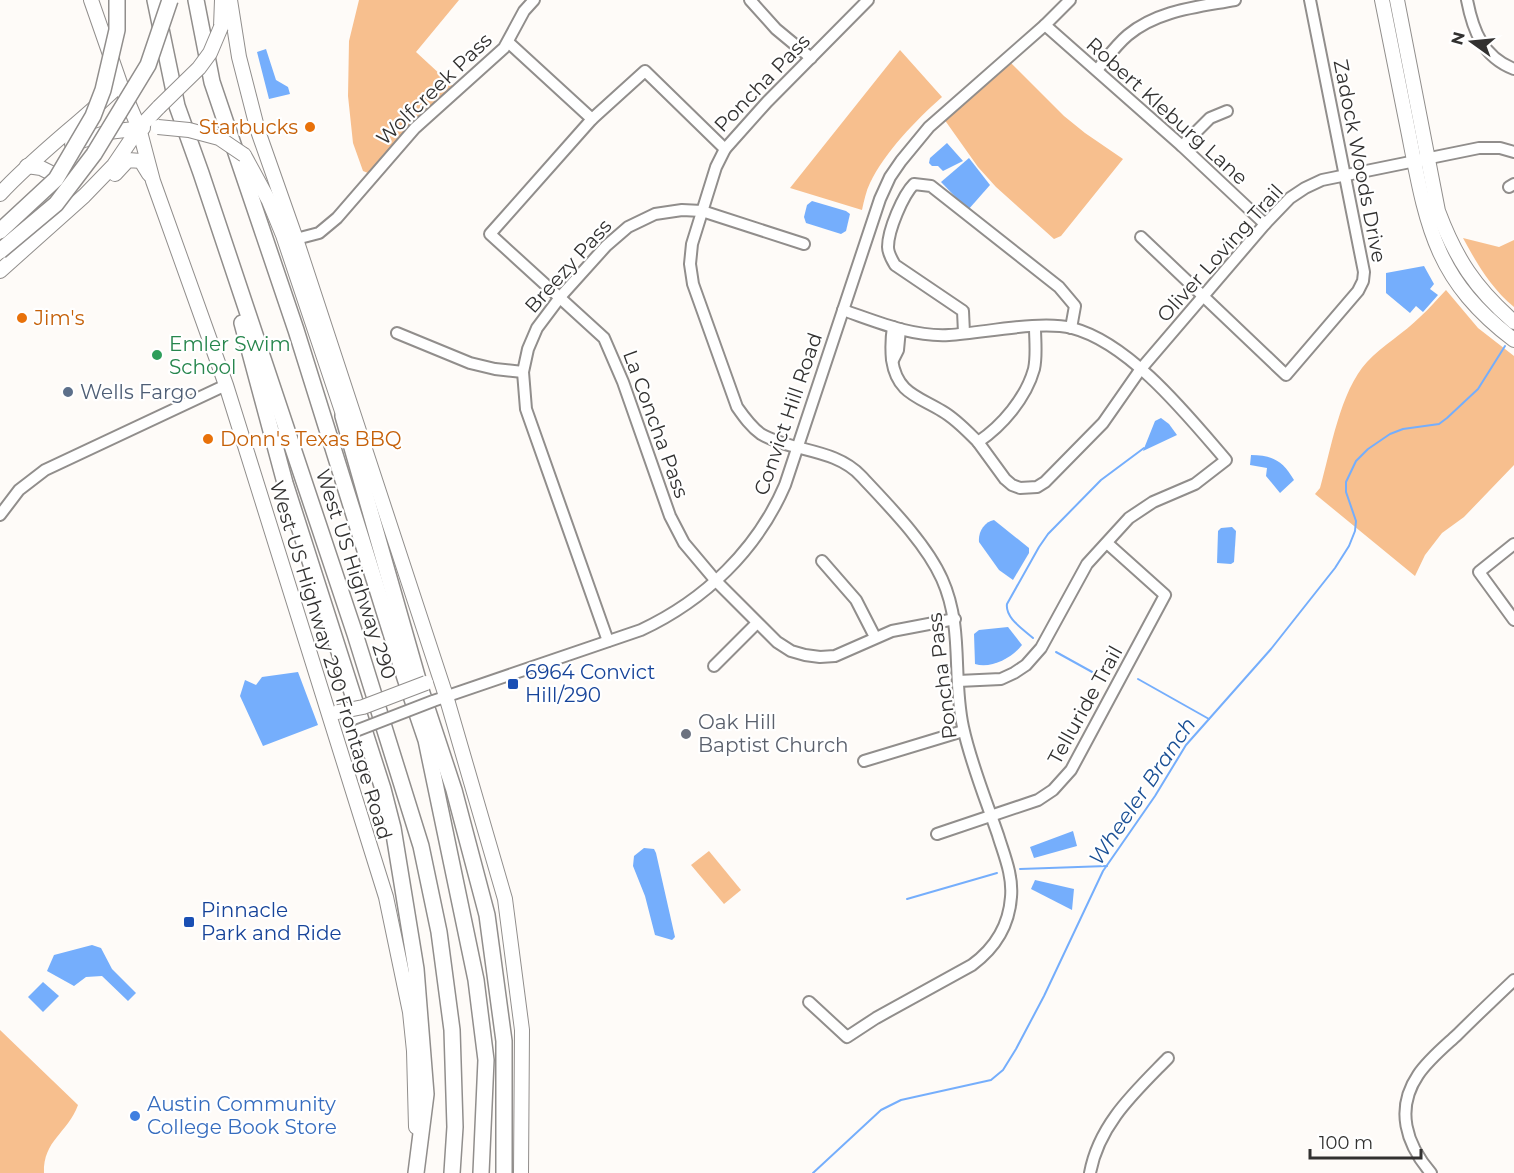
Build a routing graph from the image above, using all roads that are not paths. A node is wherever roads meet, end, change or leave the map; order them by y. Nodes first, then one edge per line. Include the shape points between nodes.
1 (117, 0) edge
2 (155, 0) edge
3 (170, 0) edge
4 (196, 0) edge
5 (202, 0) edge
6 (222, 0) edge
7 (230, 0) edge
8 (534, 0) edge
9 (750, 0) edge
10 (868, 0) edge
11 (1070, 0) edge
12 (1234, 0) edge
13 (1310, 0) edge
14 (1382, 0) edge
15 (1397, 0) edge
16 (1467, 0) edge
17 (93, 6) edge
18 (1045, 25) junction
19 (203, 40) junction
20 (508, 42) junction
21 (811, 58) junction
22 (1514, 69) edge
23 (1096, 70) junction
24 (159, 107) junction
25 (130, 108) junction
26 (1227, 111) dead end
27 (592, 119) junction
28 (158, 127) junction
29 (139, 128) junction
30 (1182, 146) junction
31 (724, 149) junction
32 (144, 150) junction
33 (1514, 152) edge
34 (1428, 158) junction
35 (1414, 161) junction
36 (31, 163) junction
37 (201, 173) junction
38 (1345, 175) junction
39 (153, 180) junction
40 (0, 194) edge
41 (84, 196) junction
42 (702, 211) junction
43 (57, 220) junction
44 (1265, 225) junction
45 (0, 231) edge
46 (1141, 237) dead end
47 (296, 239) junction
48 (804, 244) dead end
49 (0, 251) edge
50 (0, 271) edge
51 (561, 296) junction
52 (1204, 297) junction
53 (843, 310) junction
54 (1514, 322) edge
55 (1035, 327) junction
56 (896, 328) junction
57 (1071, 328) junction
58 (397, 333) dead end
59 (964, 333) junction
60 (1514, 340) edge
61 (1140, 370) junction
62 (523, 372) junction
63 (226, 385) junction
64 (343, 416) junction
65 (978, 442) junction
66 (798, 447) junction
67 (386, 513) junction
68 (0, 515) edge
69 (1107, 543) junction
70 (1514, 544) edge
71 (822, 561) dead end
72 (716, 581) junction
73 (378, 592) junction
74 (955, 619) junction
75 (1514, 620) edge
76 (757, 623) junction
77 (875, 637) junction
78 (608, 641) junction
79 (434, 661) junction
80 (714, 666) dead end
81 (958, 681) junction
82 (424, 687) junction
83 (440, 698) junction
84 (324, 702) junction
85 (963, 731) junction
86 (335, 738) junction
87 (864, 761) dead end
88 (991, 816) junction
89 (938, 834) dead end
90 (1514, 980) edge
91 (809, 1002) dead end
92 (1168, 1058) dead end
93 (416, 1173) edge
94 (452, 1173) edge
95 (481, 1173) edge
96 (504, 1173) edge
97 (521, 1173) edge
98 (1090, 1173) edge
99 (1431, 1173) edge

1 - 45 highway, bridge via 117,30 93,116 56,179
2 - 37 highway, West US Highway 290 via 177,106
3 - 49 highway, bridge via 148,64 94,154 56,204
4 - 19 highway, West US Highway 290
5 - 19 highway
6 - 24 main road, bridge via 221,27 210,53
7 - 47 main road via 238,57 258,131
8 - 20 street, Wolfcreek Pass via 524,10
9 - 21 street via 776,29
10 - 21 street, Poncha Pass
11 - 18 street, Convict Hill Road
12 - 23 street via 1167,14 1145,23 1127,36
13 - 38 street, Zadock Woods Drive
14 - 35 main road
15 - 34 main road
16 - 22 street via 1473,27 1484,48
17 - 25 main road, West US Highway 290 Frontage Road
17 - 36 main road via 113,76 113,91
18 - 23 street, Robert Kleburg Lane
18 - 53 street, Convict Hill Road via 929,127 900,161 880,199
19 - 73 highway, West US Highway 290 via 212,82 296,330
20 - 27 street
20 - 47 street, Wolfcreek Pass via 421,122 332,222 319,233
21 - 31 street, Poncha Pass
23 - 30 street, Robert Kleburg Lane
24 - 25 main road via 140,113
24 - 29 main road
25 - 29 main road, West US Highway 290 Frontage Road
26 - 30 street via 1210,118
27 - 31 street, La Concha Pass via 645,71
27 - 51 street, La Concha Pass via 490,234
28 - 29 main road
28 - 32 main road via 149,134
28 - 64 main road, bridge via 219,138 244,155 283,235
29 - 32 main road, West US Highway 290 Frontage Road
29 - 36 main road via 81,140
29 - 41 main road via 114,165
30 - 44 street, Robert Kleburg Lane
31 - 42 street, Poncha Pass
32 - 39 main road, West US Highway 290 Frontage Road
33 - 34 street, Oliver Loving Trail via 1486,147
34 - 35 street, Oliver Loving Trail
34 - 54 main road via 1438,211 1450,241 1479,289
35 - 38 street, Oliver Loving Trail
35 - 60 main road via 1430,228 1449,270 1480,312
36 - 40 main road
36 - 43 main road via 66,180 70,192
37 - 93 highway via 285,483 393,828 416,969 426,1094
37 - 94 highway, West US Highway 290 via 352,623 421,846 439,932 452,1030
38 - 44 street, Oliver Loving Trail via 1305,188
38 - 52 street, Zadock Woods Drive via 1363,281 1287,375
39 - 41 main road via 141,161 128,160 116,174
39 - 63 main road, West US Highway 290 Frontage Road
41 - 43 main road
42 - 48 street, Breezy Pass
42 - 51 street, Breezy Pass via 662,213 628,227
42 - 66 street, Poncha Pass via 691,254 693,284 736,407 747,423 762,434
43 - 50 main road
44 - 52 street, Oliver Loving Trail
46 - 52 street
47 - 67 main road
51 - 62 street, Breezy Pass via 537,328
51 - 72 street, La Concha Pass via 610,348 674,524 691,554
52 - 61 street, Oliver Loving Trail
53 - 56 street
53 - 66 street, Convict Hill Road
55 - 57 street
55 - 59 street
55 - 65 street via 1034,368 1029,384 1004,420
56 - 59 street via 927,334
56 - 65 street, Oliver Loving Trail via 891,342 892,361 901,386 952,418
57 - 59 street via 1076,306 1059,288 931,186 914,184 896,217 889,254 895,265 963,311
57 - 61 street via 1102,340
58 - 62 street via 470,363
61 - 65 street, Oliver Loving Trail via 1103,423 1037,486 1012,485
61 - 69 street via 1226,460 1195,484 1146,506
62 - 78 street, Breezy Pass via 533,433
63 - 68 street via 45,470 19,490
63 - 84 main road, West US Highway 290 Frontage Road
64 - 67 main road
64 - 82 highway
66 - 72 street, Convict Hill Road via 769,517 734,564
66 - 74 street, Poncha Pass via 834,458 859,474 933,562
67 - 79 main road
69 - 81 street via 1081,574 1031,660 1001,679
69 - 88 street, Telluride Trail via 1165,595 1066,778 1038,800
70 - 75 street via 1479,572
71 - 77 street via 856,600
72 - 76 street, La Concha Pass
72 - 78 street, Convict Hill Road via 667,618
73 - 82 highway
73 - 95 highway, West US Highway 290 via 426,740 476,980 486,1060
74 - 77 street, La Concha Pass
74 - 81 street, Poncha Pass
76 - 77 street, La Concha Pass via 783,646 813,657 841,654
76 - 80 street
78 - 83 street, Convict Hill Road
79 - 82 main road
79 - 83 main road
81 - 85 street, Poncha Pass
82 - 84 main road, bridge via 338,712
82 - 96 highway via 487,915 504,1041
83 - 86 street, Convict Hill Road, bridge
83 - 97 main road via 505,899 522,1030
84 - 86 main road, West US Highway 290 Frontage Road
85 - 87 street
85 - 88 street, Poncha Pass
86 - 93 main road, West US Highway 290 Frontage Road via 386,897 410,1012 417,1100
88 - 89 street, Telluride Trail
88 - 91 street, Poncha Pass via 1011,888 1009,912 999,938 983,957 847,1037
90 - 99 street via 1428,1062 1413,1083 1407,1108 1410,1143
92 - 98 street via 1112,1119

